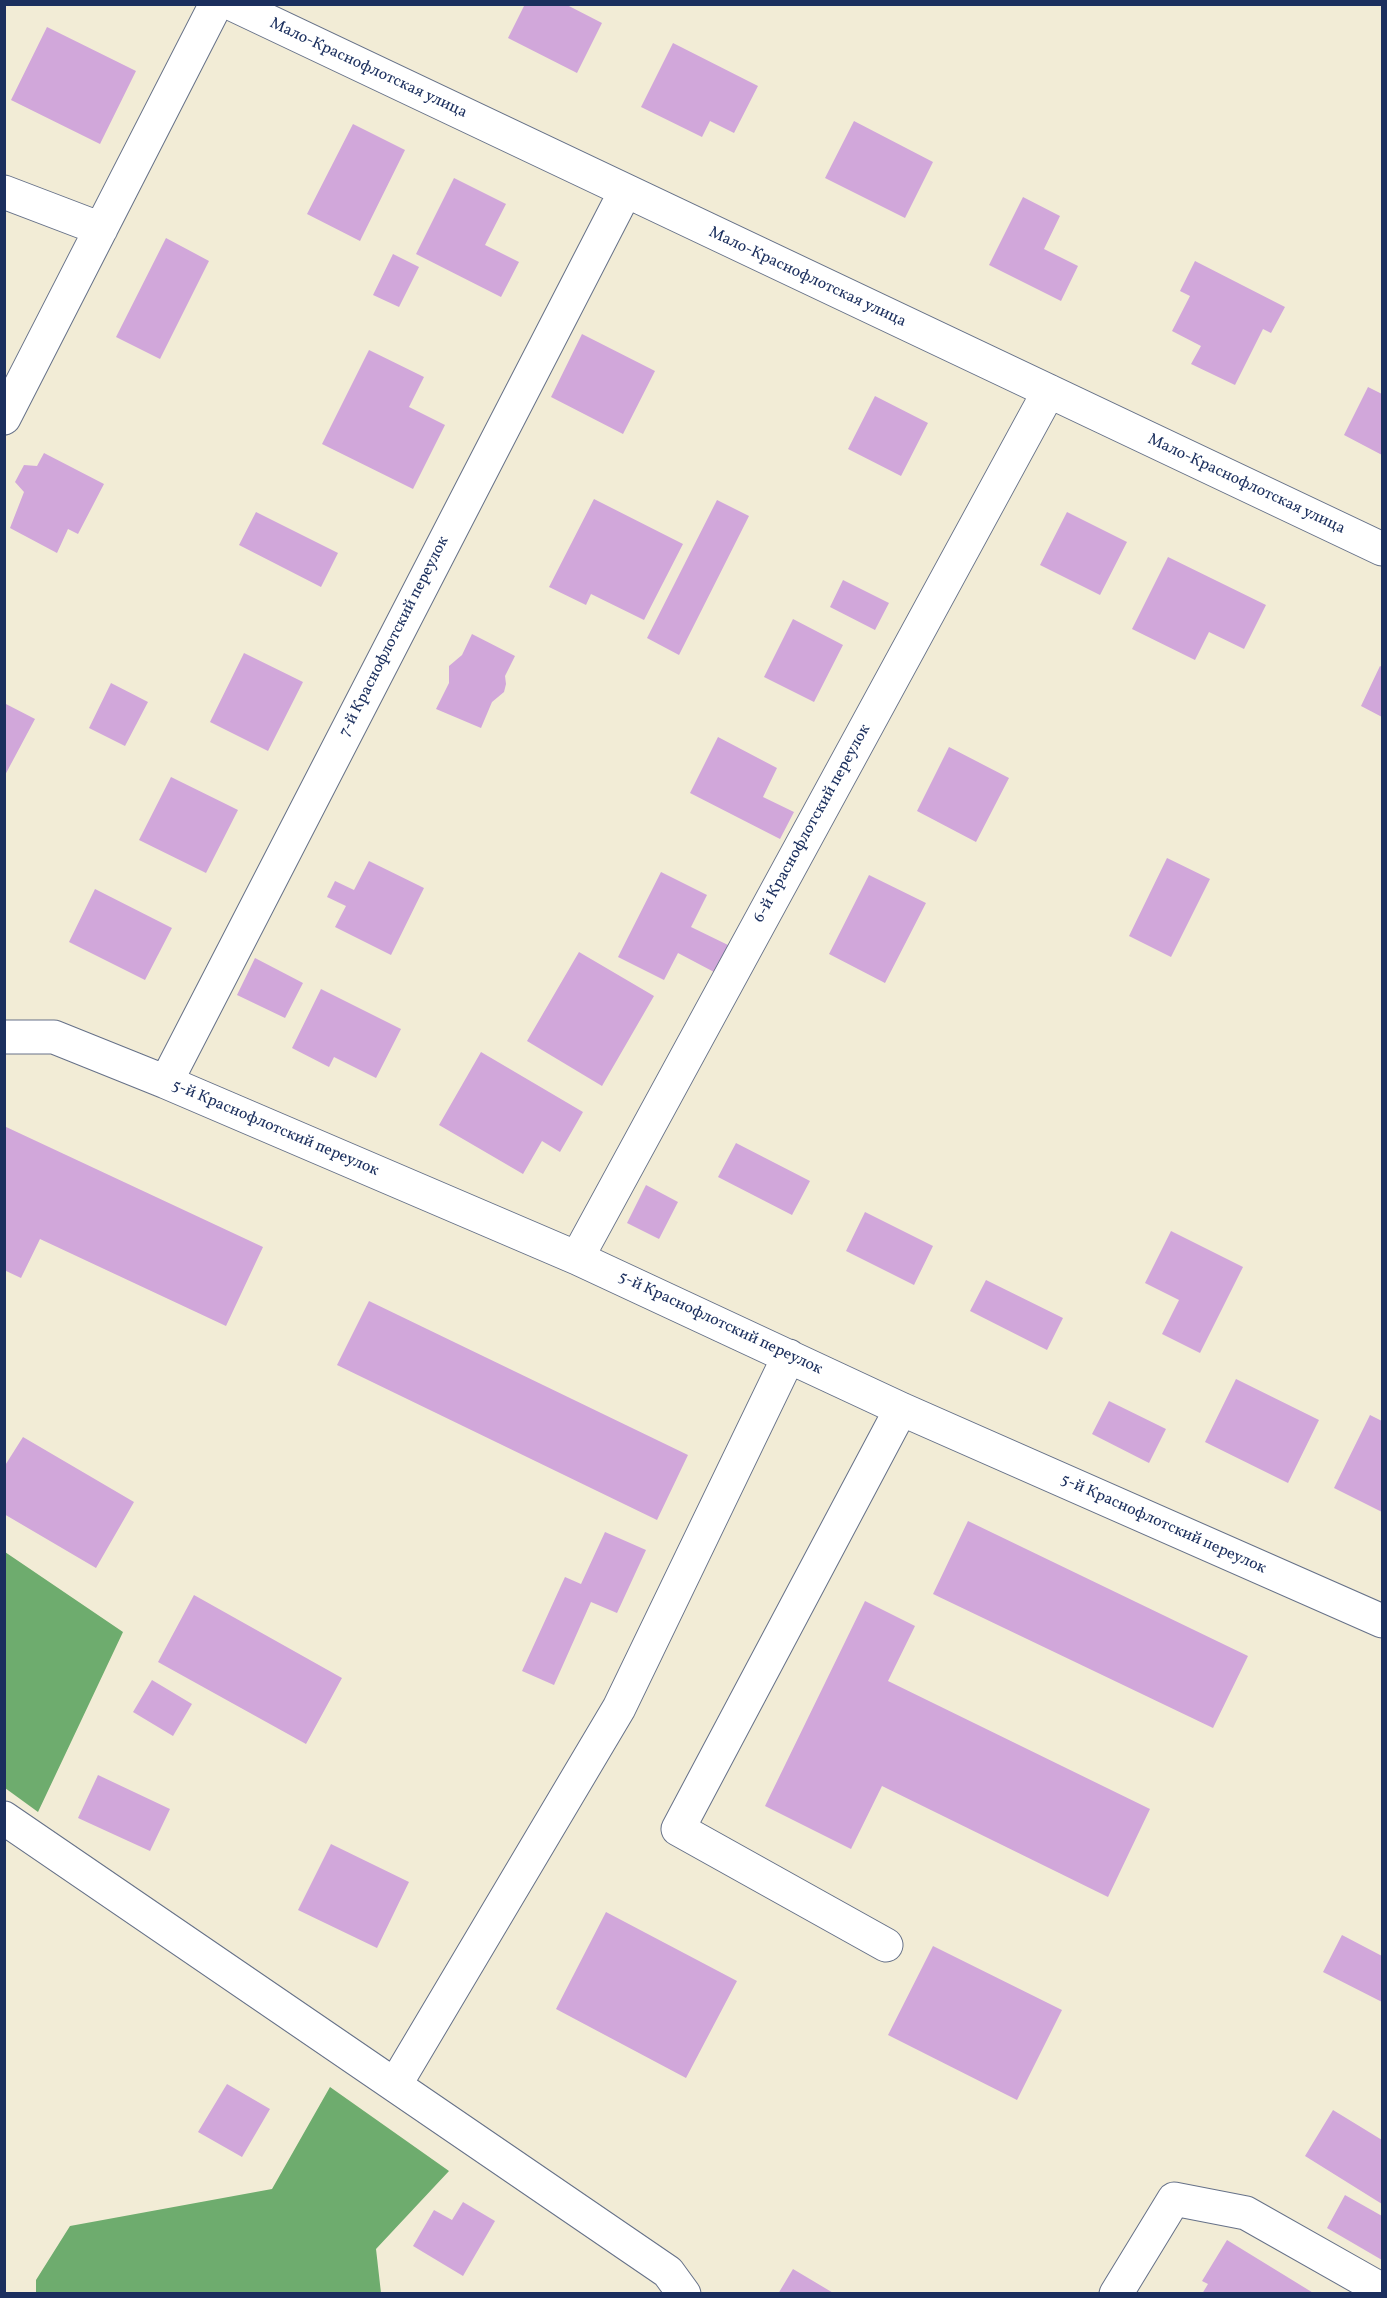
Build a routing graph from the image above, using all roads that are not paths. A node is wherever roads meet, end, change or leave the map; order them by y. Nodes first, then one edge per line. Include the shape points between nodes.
1 (216, 4) edge
2 (232, 4) edge
3 (4, 192) edge
4 (625, 192) junction
5 (101, 229) junction
6 (1048, 391) junction
7 (4, 418) edge
8 (1383, 549) edge
9 (4, 1037) edge
10 (166, 1082) junction
11 (577, 1258) junction
12 (789, 1356) junction
13 (901, 1409) junction
14 (1383, 1621) edge
15 (4, 1818) edge
16 (886, 1945) dead end
17 (395, 2085) junction
18 (1383, 2290) edge
19 (684, 2294) edge
20 (1116, 2294) edge

1 - 5 street
2 - 4 street, Мало-Краснофлотская улица
3 - 5 street
4 - 6 street, Мало-Краснофлотская улица
4 - 10 street, 7-й Краснофлотский переулок
5 - 7 street
6 - 8 street, Мало-Краснофлотская улица
6 - 11 street, 6-й Краснофлотский переулок
9 - 10 street, 5-й Краснофлотский переулок via 54,1037
10 - 11 street, 5-й Краснофлотский переулок
11 - 12 street, 5-й Краснофлотский переулок
12 - 13 street, 5-й Краснофлотский переулок
12 - 17 street via 619,1708
13 - 14 street, 5-й Краснофлотский переулок
13 - 16 street via 678,1829
15 - 17 street
17 - 19 street via 668,2272
18 - 20 street via 1246,2213 1174,2199

